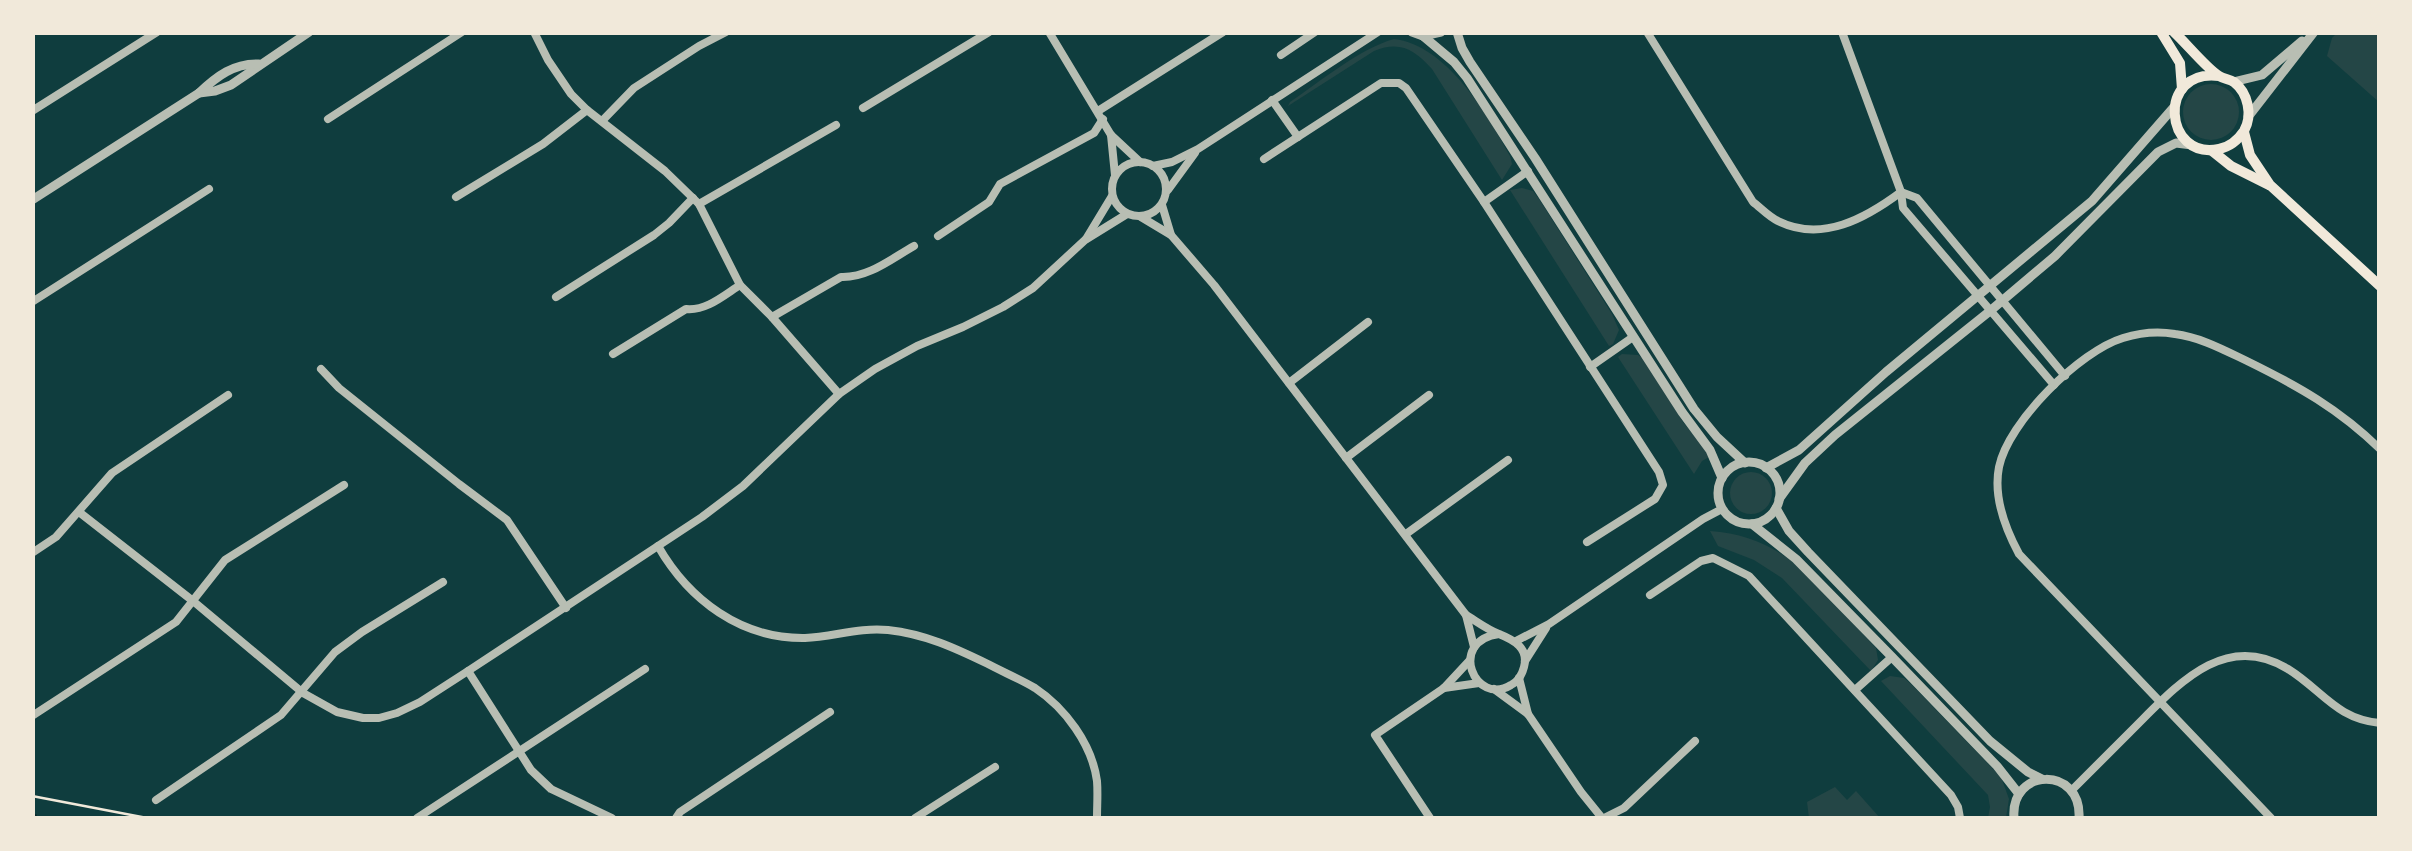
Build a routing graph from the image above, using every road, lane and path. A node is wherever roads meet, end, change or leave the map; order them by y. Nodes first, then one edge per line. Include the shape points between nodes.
1 (156, 32) edge
2 (308, 32) edge
3 (462, 32) edge
4 (534, 32) edge
5 (726, 32) edge
6 (988, 32) edge
7 (1050, 32) edge
8 (1223, 32) edge
9 (1315, 32) edge
10 (1378, 32) edge
11 (1412, 32) edge
12 (1441, 32) edge
13 (1458, 32) edge
14 (1647, 32) edge
15 (1842, 32) edge
16 (2161, 32) edge
17 (2174, 32) edge
18 (2313, 32) edge
19 (1423, 36) junction
20 (1281, 55) dead end
21 (2219, 76) junction
22 (2233, 82) junction
23 (2182, 89) junction
24 (1272, 100) junction
25 (2174, 106) junction
26 (863, 108) dead end
27 (587, 110) junction
28 (32, 112) edge
29 (1100, 115) junction
30 (2248, 116) junction
31 (328, 119) dead end
32 (602, 121) junction
33 (836, 125) dead end
34 (2244, 132) junction
35 (1111, 135) junction
36 (1298, 137) junction
37 (2194, 145) junction
38 (1198, 148) junction
39 (2211, 150) junction
40 (1264, 160) dead end
41 (1140, 162) junction
42 (1153, 166) junction
43 (1528, 171) junction
44 (1115, 176) junction
45 (2270, 185) junction
46 (209, 190) dead end
47 (1901, 192) junction
48 (1166, 194) junction
49 (1112, 196) junction
50 (456, 197) dead end
51 (32, 200) edge
52 (696, 201) junction
53 (1484, 202) junction
54 (1162, 204) junction
55 (1127, 214) junction
56 (1142, 217) junction
57 (938, 236) dead end
58 (1171, 236) junction
59 (1086, 240) junction
60 (914, 246) dead end
61 (1990, 284) junction
62 (740, 285) junction
63 (2380, 286) edge
64 (556, 296) dead end
65 (1976, 296) junction
66 (2003, 300) junction
67 (32, 302) edge
68 (1990, 311) junction
69 (772, 317) junction
70 (1368, 322) dead end
71 (1633, 337) junction
72 (614, 354) dead end
73 (1590, 367) junction
74 (320, 370) dead end
75 (2065, 376) junction
76 (1290, 383) junction
77 (2054, 386) junction
78 (839, 394) junction
79 (1430, 394) dead end
80 (228, 395) dead end
81 (2380, 449) edge
82 (1346, 458) junction
83 (1508, 460) dead end
84 (1745, 463) junction
85 (1766, 468) junction
86 (1722, 478) junction
87 (344, 484) dead end
88 (1778, 503) junction
89 (1722, 508) junction
90 (79, 512) junction
91 (1752, 524) junction
92 (1406, 534) junction
93 (1587, 542) dead end
94 (658, 546) junction
95 (32, 553) edge
96 (443, 582) dead end
97 (1650, 595) dead end
98 (193, 601) junction
99 (566, 608) junction
100 (1466, 614) junction
101 (1548, 624) junction
102 (1499, 634) junction
103 (1516, 641) junction
104 (1474, 647) junction
105 (1892, 657) junction
106 (1470, 660) junction
107 (1525, 661) junction
108 (645, 668) dead end
109 (468, 670) junction
110 (1520, 678) junction
111 (1480, 683) junction
112 (1444, 688) junction
113 (1494, 689) junction
114 (1855, 690) junction
115 (302, 692) junction
116 (2161, 701) junction
117 (830, 712) dead end
118 (1528, 714) junction
119 (32, 716) edge
120 (2380, 724) edge
121 (1695, 741) dead end
122 (518, 752) junction
123 (995, 767) dead end
124 (2042, 779) junction
125 (2072, 790) junction
126 (2019, 794) junction
127 (32, 796) edge
128 (156, 800) dead end
129 (147, 818) edge
130 (417, 818) edge
131 (612, 818) edge
132 (676, 818) edge
133 (915, 818) edge
134 (1097, 818) edge
135 (1430, 818) edge
136 (1603, 818) edge
137 (1960, 818) edge
138 (2014, 818) edge
139 (2079, 818) edge
140 (2271, 818) edge

1 - 28 street
2 - 51 street via 259,64 234,67
3 - 31 street
4 - 27 street via 570,94
5 - 32 street via 634,88
6 - 26 street
7 - 29 street
8 - 29 street
9 - 20 street
10 - 24 street
11 - 19 street
12 - 19 street
13 - 84 street via 1470,62 1694,409
14 - 47 street via 1754,202 1777,220 1820,230 1849,224
15 - 47 street
16 - 23 main road via 2180,63
17 - 21 main road
18 - 22 street via 2262,74
18 - 30 street
19 - 43 street via 1467,78
21 - 22 main road
21 - 23 main road via 2199,77
22 - 30 main road
23 - 25 main road
24 - 36 street
24 - 38 street
25 - 37 main road via 2178,129
25 - 61 street via 2092,201
27 - 32 street
27 - 50 street
29 - 35 street
29 - 57 street via 1094,133 1000,184 989,202
30 - 34 main road
32 - 52 street
33 - 52 street
34 - 39 main road
34 - 45 main road
35 - 41 street
35 - 44 street
36 - 40 street
36 - 53 street via 1381,83 1399,83
37 - 39 main road
37 - 66 street via 2158,152
38 - 42 street
38 - 48 street
39 - 45 main road
41 - 42 street
41 - 44 street
42 - 48 street
43 - 53 street
43 - 71 street
44 - 49 street
45 - 63 main road
46 - 67 street
47 - 61 street via 1917,198
47 - 65 street via 1903,208
48 - 54 street
49 - 55 street
49 - 59 street
52 - 62 street
52 - 64 street
53 - 73 street
54 - 56 street
54 - 58 street
55 - 56 street
55 - 59 street
56 - 58 street
58 - 76 street
59 - 78 street via 1033,288
60 - 69 street
61 - 65 street
61 - 66 street
62 - 69 street
62 - 72 street via 706,306 686,308
65 - 68 street
65 - 85 street via 1799,450
66 - 68 street
66 - 75 street
68 - 77 street
68 - 88 street via 1835,435 1805,463
69 - 78 street
70 - 76 street
71 - 73 street
71 - 86 street
73 - 93 street via 1663,486 1655,499
74 - 99 street via 507,520
75 - 77 street
75 - 81 street via 2120,338 2175,334 2289,382 2352,422
76 - 82 street
77 - 116 street via 2022,419 1999,467 2008,535
78 - 94 street via 742,486
79 - 82 street
80 - 90 street via 112,473
82 - 92 street
83 - 92 street
84 - 85 street
84 - 86 street
85 - 88 street via 1779,485
86 - 89 street
87 - 98 street via 225,560
88 - 91 street
88 - 124 street via 1808,552 1990,741
89 - 91 street via 1735,521
89 - 101 street
90 - 95 street
90 - 98 street
91 - 105 street
92 - 100 street
94 - 99 street
94 - 134 street via 682,583 731,622 805,638 870,630 914,634 1035,688 1075,727 1090,757
96 - 115 street via 335,652
97 - 114 street via 1714,558 1749,576
98 - 115 street
98 - 119 street via 176,622
99 - 109 street
100 - 102 street
100 - 104 street
101 - 103 street
101 - 107 street
102 - 103 street
102 - 104 street
103 - 107 street
104 - 106 street
105 - 114 street
105 - 126 street
106 - 111 street
106 - 112 street
107 - 110 street
108 - 122 street
109 - 115 street via 420,702 380,718 336,712
109 - 122 street
110 - 113 street
110 - 118 street
111 - 112 street
111 - 113 street
112 - 135 street via 1375,735
113 - 118 street
114 - 137 street via 1950,795
115 - 128 street via 281,716
116 - 120 street via 2200,668 2250,657 2285,667 2343,712
116 - 125 street
116 - 140 street
117 - 132 street
118 - 136 street
121 - 136 street via 1624,808
122 - 130 street
122 - 131 street via 551,789
123 - 133 street
124 - 125 street
124 - 126 street
125 - 139 street
126 - 138 street
127 - 129 path

